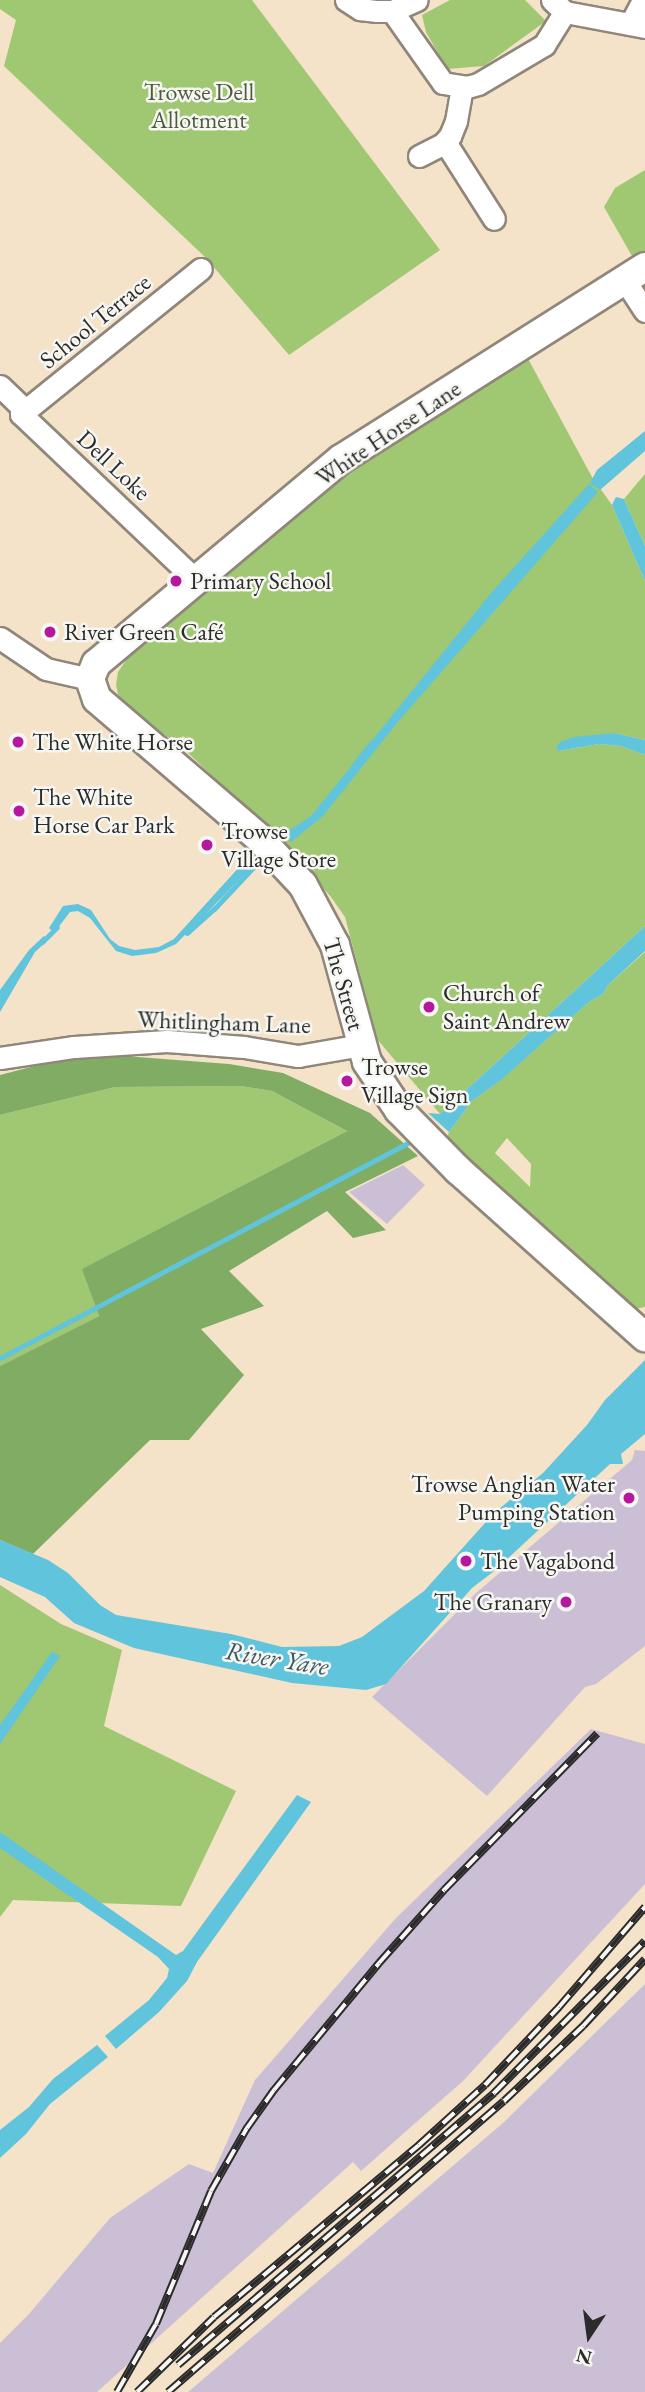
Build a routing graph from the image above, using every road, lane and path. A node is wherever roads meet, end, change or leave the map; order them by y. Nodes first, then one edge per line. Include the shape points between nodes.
1 (346, 0) edge
2 (417, 0) edge
3 (643, 0) edge
4 (559, 6) edge
5 (392, 10) junction
6 (638, 25) edge
7 (461, 87) junction
8 (445, 142) junction
9 (419, 156) dead end
10 (494, 219) dead end
11 (201, 269) dead end
12 (635, 273) edge
13 (645, 311) edge
14 (0, 386) edge
15 (22, 414) junction
16 (197, 580) junction
17 (0, 638) edge
18 (90, 679) junction
19 (362, 1045) junction
20 (0, 1058) edge
21 (642, 1334) edge

1 - 5 street via 360,9
2 - 5 street
3 - 6 street
4 - 6 street
4 - 7 street via 544,45 478,85
5 - 7 street via 443,83
7 - 8 street via 456,121
8 - 9 street
8 - 10 street
11 - 15 street, School Terrace
12 - 13 street
12 - 16 street, White Horse Lane via 341,459
14 - 15 street, Dell Loke via 21,406
15 - 16 street, Dell Loke
16 - 18 street, White Horse Lane via 96,664
17 - 18 street via 46,670
18 - 19 street, The Street via 100,702 260,838 303,885 335,945
19 - 20 street, Whitlingham Lane via 299,1056 167,1041
19 - 21 street, The Street via 377,1081 399,1110 458,1170

